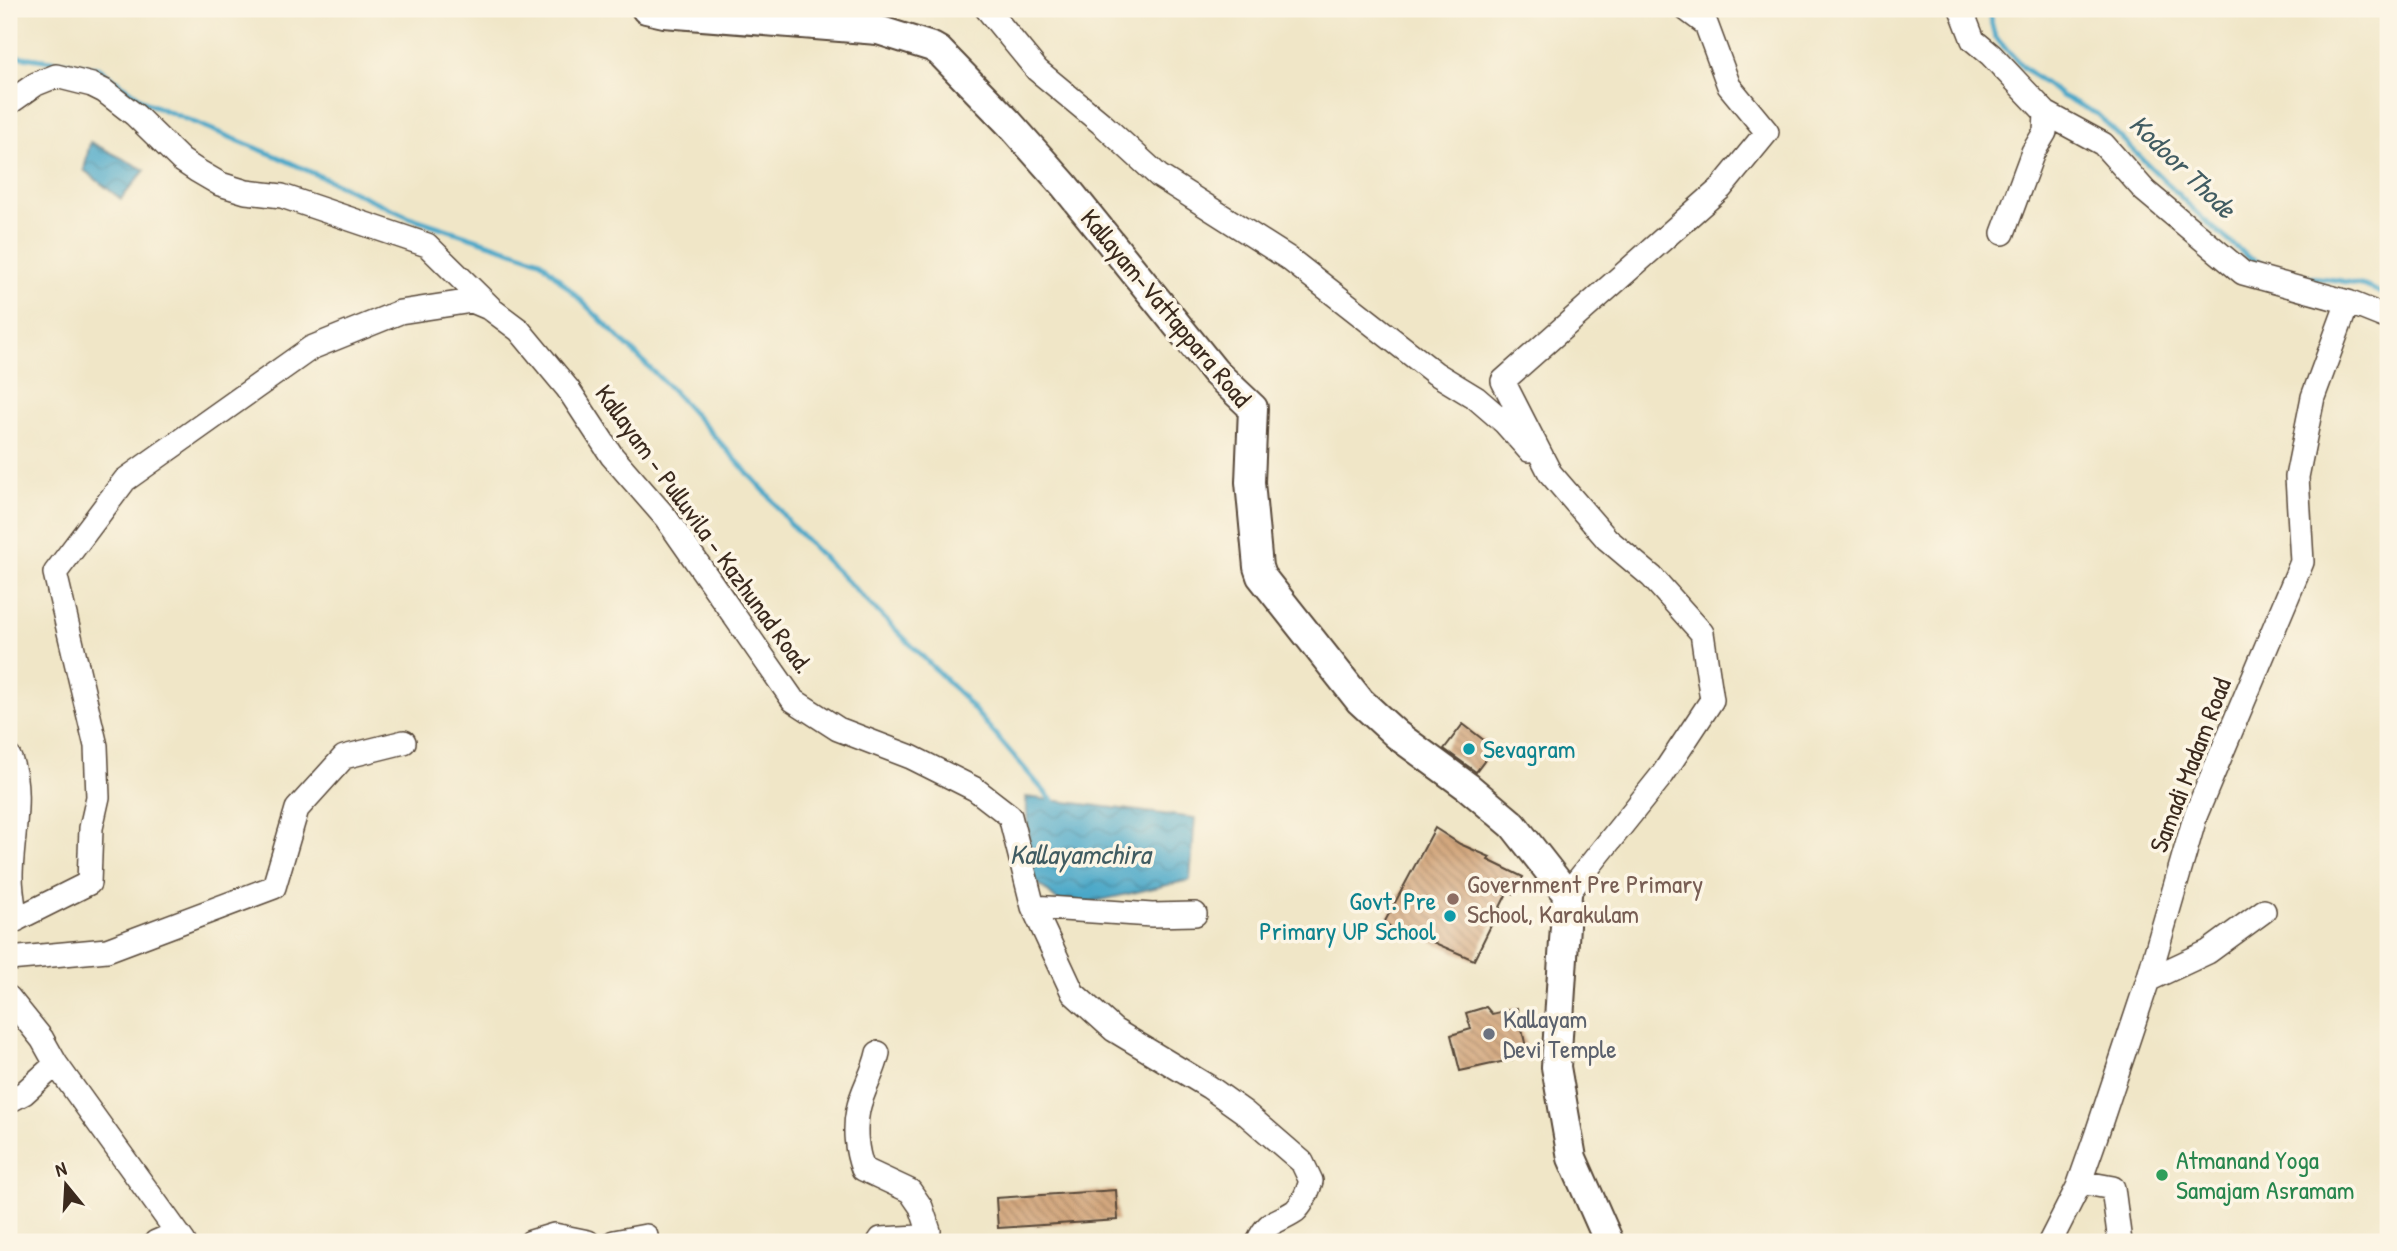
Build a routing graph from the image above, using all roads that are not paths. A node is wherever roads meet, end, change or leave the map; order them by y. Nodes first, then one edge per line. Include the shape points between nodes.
1 (646, 9) edge
2 (988, 9) edge
3 (1686, 9) edge
4 (1961, 9) edge
5 (9, 103) edge
6 (2046, 113) junction
7 (2003, 233) dead end
8 (2348, 302) junction
9 (491, 309) junction
10 (2388, 318) edge
11 (1550, 473) junction
12 (404, 742) dead end
13 (9, 757) edge
14 (1567, 894) junction
15 (1033, 907) junction
16 (2264, 911) dead end
17 (1195, 914) dead end
18 (12, 922) edge
19 (9, 959) edge
20 (2148, 980) junction
21 (9, 998) edge
22 (878, 1053) dead end
23 (56, 1064) junction
24 (9, 1101) edge
25 (2080, 1182) junction
26 (646, 1236) dead end
27 (181, 1238) edge
28 (156, 1242) edge
29 (531, 1242) edge
30 (588, 1242) edge
31 (614, 1242) edge
32 (878, 1242) edge
33 (1258, 1242) edge
34 (1609, 1242) edge
35 (2050, 1242) edge
36 (2120, 1242) edge

1 - 14 street, Kallayam-Vattappara Road via 878,30 932,47 948,58 1064,185 1215,372 1253,408 1250,482 1258,567 1284,608 1360,701 1513,825
2 - 11 street via 1037,70 1159,176 1288,258 1435,373 1476,398
3 - 11 street via 1706,24 1729,86 1767,132 1721,188 1503,381
4 - 6 street via 1973,40
5 - 9 street, Kallayam - Pulluvila - Kazhunad Road. via 56,76 92,85 135,115 181,160 220,184 282,196 427,245
6 - 7 street via 2045,132
6 - 8 street via 2103,144 2145,191 2244,273
8 - 10 street
8 - 20 street, Samadi Madam Road via 2313,397 2297,477 2302,562 2196,814
9 - 15 street, Kallayam - Pulluvila - Kazhunad Road. via 519,330 568,388 612,456 666,518 793,700 838,729 911,757 975,789 1010,817
9 - 18 street, Kallayam - Pulluvila - Kazhunad Road. via 472,301 400,312 304,354 125,480 55,573 96,746 98,797 91,828 89,883
11 - 14 street via 1607,539 1652,577 1702,633 1712,700 1663,774
12 - 19 street via 344,757 297,808 274,887 107,950
13 - 18 street via 16,818
14 - 34 street via 1556,1067 1572,1158
15 - 17 street
15 - 33 street, Kallayam - Pulluvila - Kazhunad Road. via 1073,993 1114,1030 1244,1112 1302,1162 1311,1181 1307,1194 1296,1210 1264,1228
16 - 20 street via 2208,952
20 - 25 street, Samadi Madam Road
21 - 23 street
22 - 32 street via 858,1110 856,1151 863,1169 910,1191 929,1231 919,1237
23 - 24 street
23 - 27 street
25 - 35 street, Samadi Madam Road
25 - 36 street via 2113,1188
26 - 31 street
27 - 28 street
29 - 30 street via 554,1235

